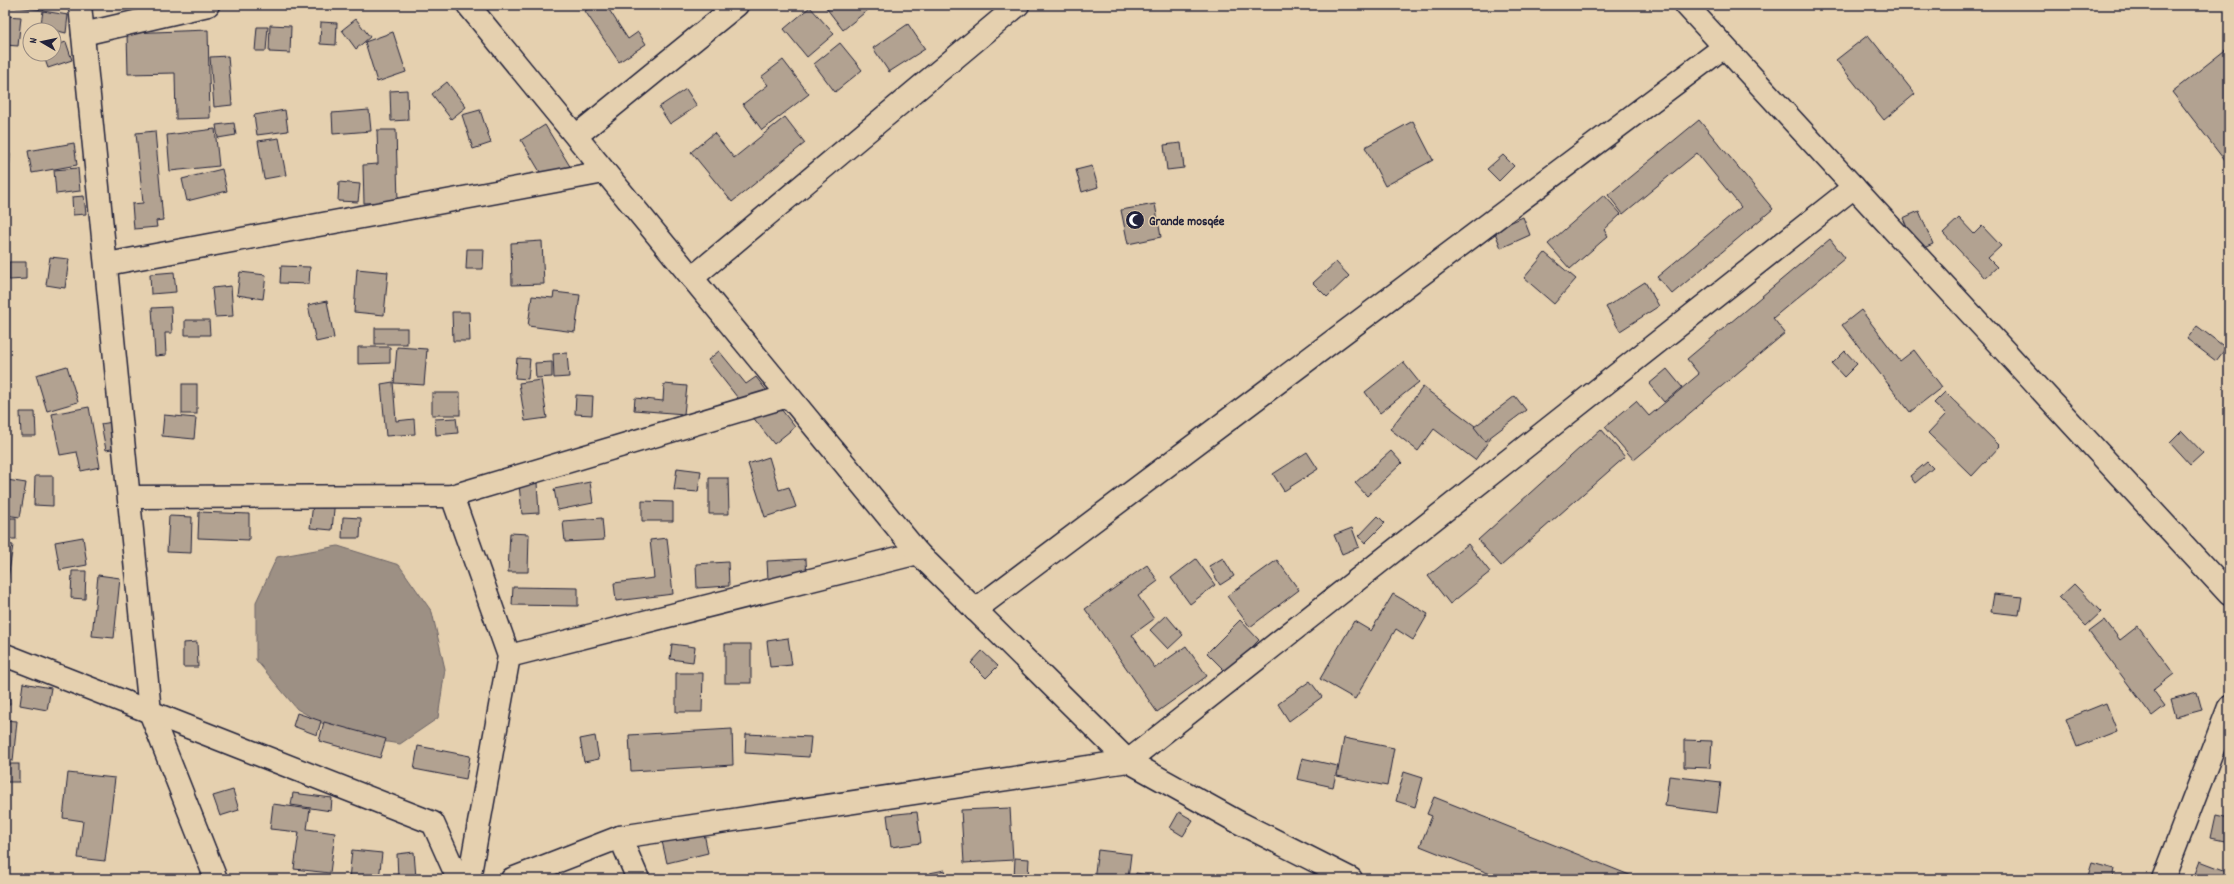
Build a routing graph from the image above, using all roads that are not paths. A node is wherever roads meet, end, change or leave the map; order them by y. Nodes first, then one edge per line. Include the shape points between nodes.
1 (80, 5) edge
2 (208, 5) edge
3 (468, 5) edge
4 (737, 5) edge
5 (1018, 5) edge
6 (1686, 5) edge
7 (83, 34) junction
8 (1724, 47) junction
9 (576, 136) junction
10 (604, 172) junction
11 (1854, 187) junction
12 (107, 264) junction
13 (692, 278) junction
14 (788, 396) junction
15 (452, 496) junction
16 (130, 497) junction
17 (918, 553) junction
18 (2229, 594) edge
19 (975, 610) junction
20 (5, 655) edge
21 (509, 656) junction
22 (2229, 707) edge
23 (150, 712) junction
24 (1128, 761) junction
25 (620, 837) junction
26 (216, 879) edge
27 (458, 879) edge
28 (469, 879) edge
29 (512, 879) edge
30 (638, 879) edge
31 (1351, 879) edge
32 (2163, 879) edge

1 - 7 main road
2 - 7 main road
3 - 9 main road
4 - 9 main road
5 - 13 main road
6 - 8 main road
7 - 12 main road
8 - 11 main road
8 - 19 main road
9 - 10 main road
10 - 12 main road
10 - 13 main road
11 - 18 main road
11 - 24 main road
12 - 16 main road
13 - 14 main road
14 - 15 main road
14 - 17 main road
15 - 16 main road
15 - 21 main road
16 - 23 main road
17 - 19 main road
17 - 21 main road
19 - 24 main road
20 - 23 main road
21 - 28 main road
22 - 32 main road
23 - 26 main road
23 - 27 main road via 433,823
24 - 25 main road
24 - 31 main road via 1238,822
25 - 29 main road
25 - 30 main road

